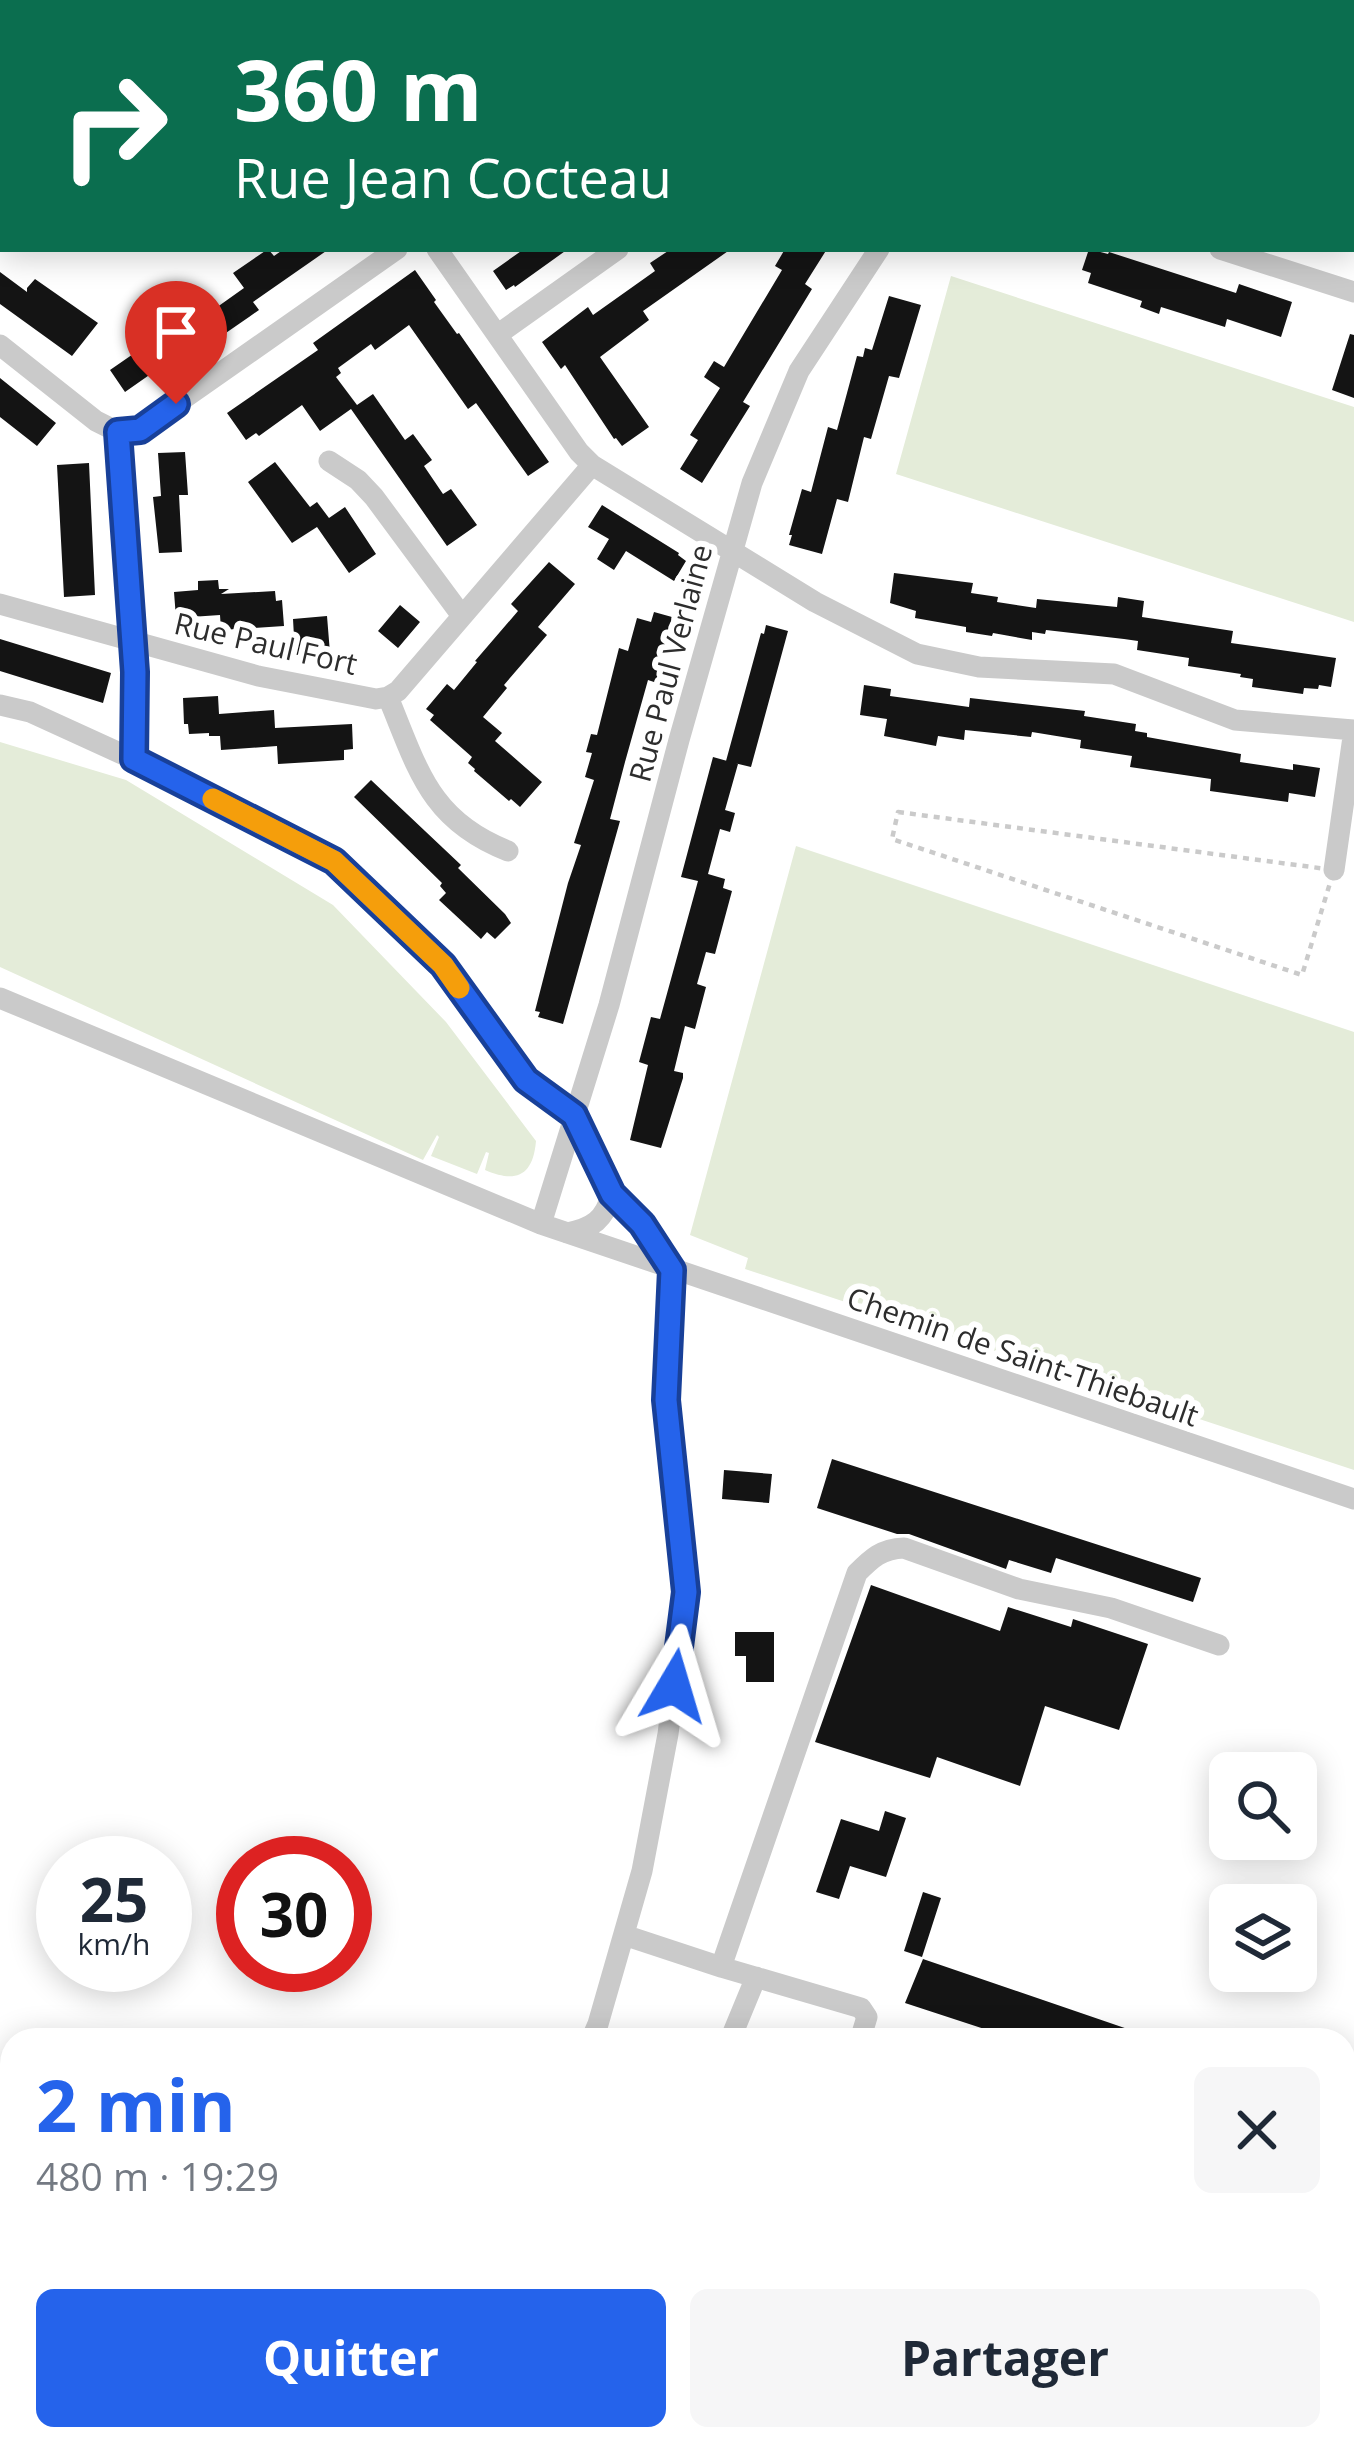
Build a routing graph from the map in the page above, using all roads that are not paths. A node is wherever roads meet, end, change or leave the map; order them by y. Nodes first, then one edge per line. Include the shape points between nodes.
1 (394, 252) edge
2 (439, 252) edge
3 (614, 252) edge
4 (877, 252) edge
5 (1229, 252) edge
6 (1354, 292) edge
7 (497, 334) junction
8 (0, 344) edge
9 (118, 432) junction
10 (329, 460) dead end
11 (592, 465) junction
12 (732, 551) junction
13 (0, 604) edge
14 (462, 616) junction
15 (132, 641) junction
16 (388, 697) junction
17 (0, 705) edge
18 (1354, 730) edge
19 (134, 759) junction
20 (508, 851) dead end
21 (1334, 870) road end
22 (0, 998) edge
23 (574, 1115) junction
24 (612, 1194) junction
25 (541, 1224) junction
26 (567, 1233) junction
27 (672, 1270) junction
28 (1354, 1499) edge
29 (1219, 1645) dead end
30 (624, 1935) junction
31 (721, 1967) junction
32 (756, 1977) junction
33 (596, 2028) edge
34 (735, 2028) edge
35 (864, 2028) edge

1 - 9 street via 140,430
2 - 7 street
3 - 7 street
4 - 12 street, Rue Paul Verlaine via 799,371
5 - 6 street
7 - 11 street
8 - 9 street
9 - 15 street
10 - 14 street via 374,496
11 - 12 street
11 - 14 street, Rue Paul Fort
12 - 18 street via 916,654 980,667 1114,674 1235,720
12 - 23 street, Rue Paul Verlaine
13 - 15 street, Rue Paul Fort
14 - 16 street, Rue Paul Fort
15 - 16 street, Rue Paul Fort via 258,676
15 - 19 street
16 - 20 street, Rue Paul Fort via 433,797 469,832
17 - 19 street
18 - 21 street
19 - 23 street via 334,861 443,965 526,1080
22 - 25 street, Chemin de Saint-Thiebault
23 - 24 street
23 - 25 street, Rue Paul Verlaine
24 - 26 street via 600,1218
24 - 27 street
25 - 26 street, Chemin de Saint-Thiebault
26 - 27 street, Chemin de Saint-Thiebault
27 - 28 street, Chemin de Saint-Thiebault
27 - 30 street via 666,1400 686,1592 668,1734
29 - 31 street via 904,1548 875,1555 857,1574
30 - 31 street
30 - 33 street
31 - 32 street
32 - 34 street
32 - 35 street via 861,2008

